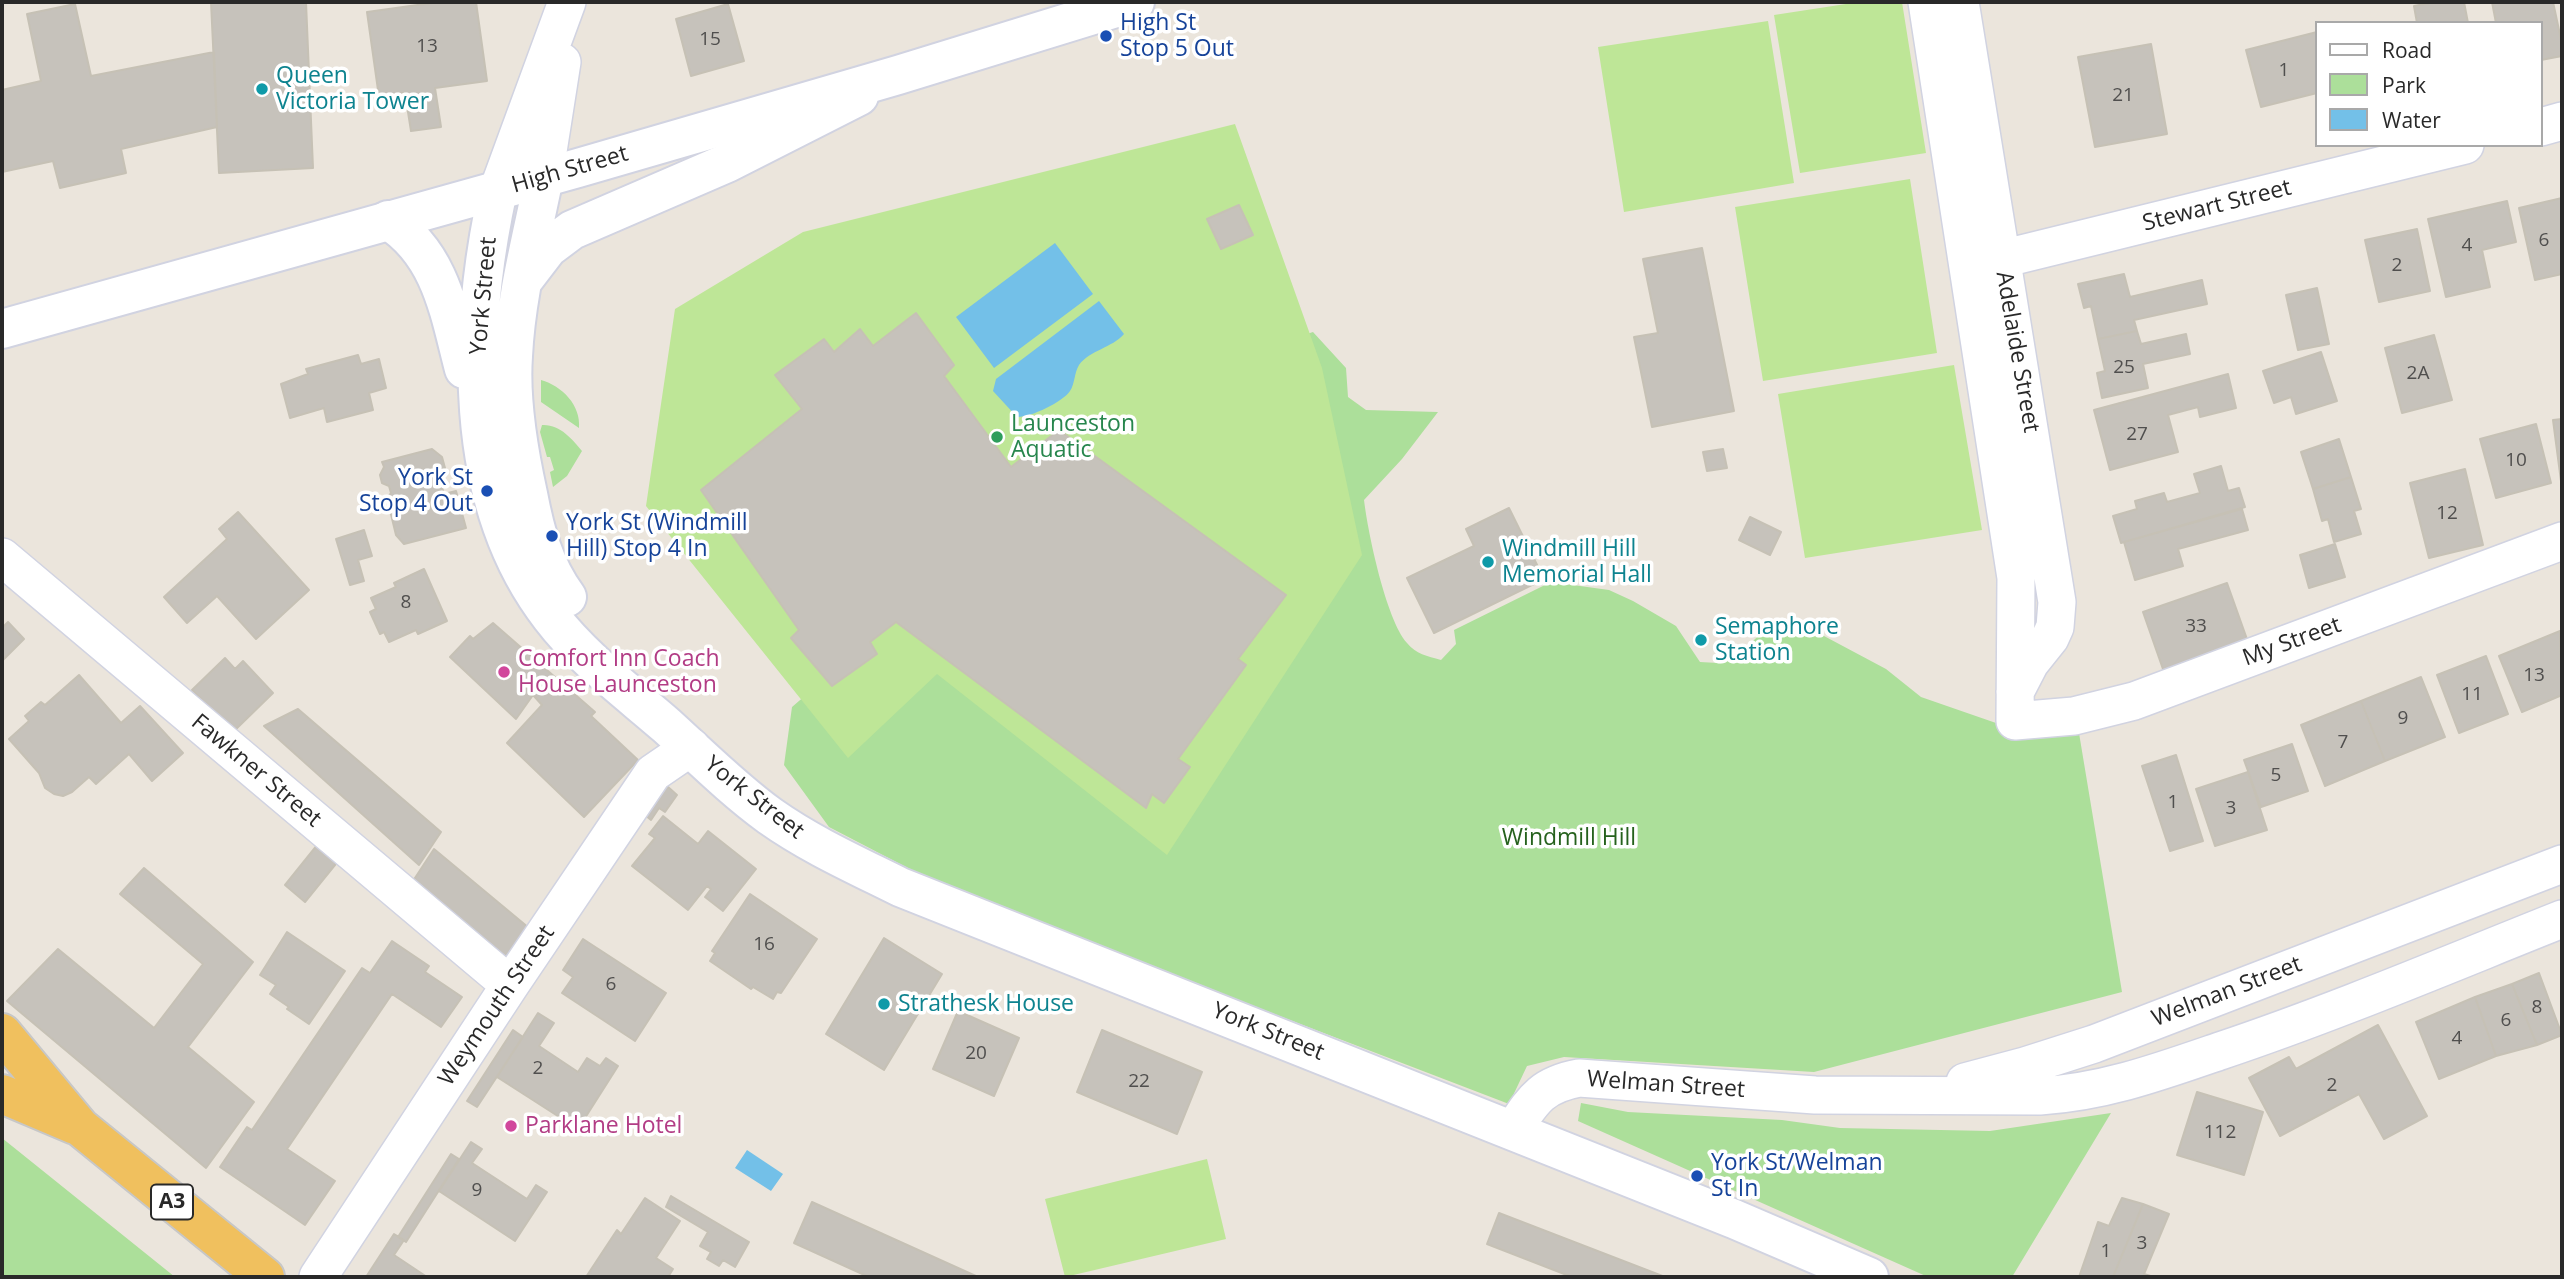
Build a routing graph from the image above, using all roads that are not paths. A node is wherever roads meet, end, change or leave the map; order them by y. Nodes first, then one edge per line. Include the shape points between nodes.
1 (569, 2) edge
2 (1135, 2) edge
3 (1927, 2) edge
4 (1960, 2) edge
5 (898, 75) junction
6 (2562, 121) edge
7 (2543, 126) edge
8 (2457, 147) edge
9 (544, 177) junction
10 (498, 190) junction
11 (388, 220) junction
12 (1985, 263) junction
13 (520, 286) junction
14 (2, 329) edge
15 (2029, 422) junction
16 (1993, 429) junction
17 (482, 438) junction
18 (2044, 517) junction
19 (2007, 523) junction
20 (2562, 541) edge
21 (2, 557) edge
22 (2053, 570) junction
23 (2016, 578) junction
24 (2015, 707) junction
25 (691, 747) junction
26 (2562, 864) edge
27 (2562, 919) edge
28 (510, 985) junction
29 (2, 1033) edge
30 (2, 1094) edge
31 (1884, 1095) junction
32 (80, 1127) junction
33 (1513, 1130) junction
34 (265, 1277) edge
35 (318, 1277) edge
36 (1869, 1277) edge

1 - 9 street
1 - 10 street
2 - 5 street, High Street
3 - 12 street, Adelaide Street
4 - 12 street, Adelaide Street
5 - 9 street, High Street
5 - 13 street via 715,169 572,230 548,248
6 - 7 street
8 - 12 street, Stewart Street
9 - 10 street, High Street
9 - 13 street, York Street
10 - 11 street, High Street
10 - 17 street, York Street via 477,325
11 - 14 street, High Street
11 - 17 street via 416,242 440,283
12 - 15 street, Adelaide Street
12 - 16 street, Adelaide Street
13 - 25 street, York Street via 513,389 524,477 542,555 561,590
15 - 16 street
15 - 18 street, Adelaide Street
16 - 19 street, Adelaide Street
17 - 25 street, York Street via 499,513 528,584 552,619 584,652
18 - 19 street
18 - 22 street, Adelaide Street
19 - 23 street, Adelaide Street
20 - 24 street, My Street via 2134,701 2074,716
21 - 28 street, Fawkner Street
22 - 23 street
22 - 24 street, Adelaide Street via 2055,627 2022,675
23 - 24 street, Adelaide Street
25 - 28 street, Weymouth Street via 653,773
25 - 33 street, York Street via 768,814 808,841 900,887
26 - 31 street, Welman Street via 2094,1044 1976,1080
27 - 31 street, Welman Street via 2290,1027 2109,1088 2040,1096
28 - 35 street, Weymouth Street
29 - 32 highway, A3
30 - 32 highway, A3
31 - 33 street, Welman Street via 1815,1095 1579,1078 1537,1094
32 - 34 highway, A3
33 - 36 street, York Street

